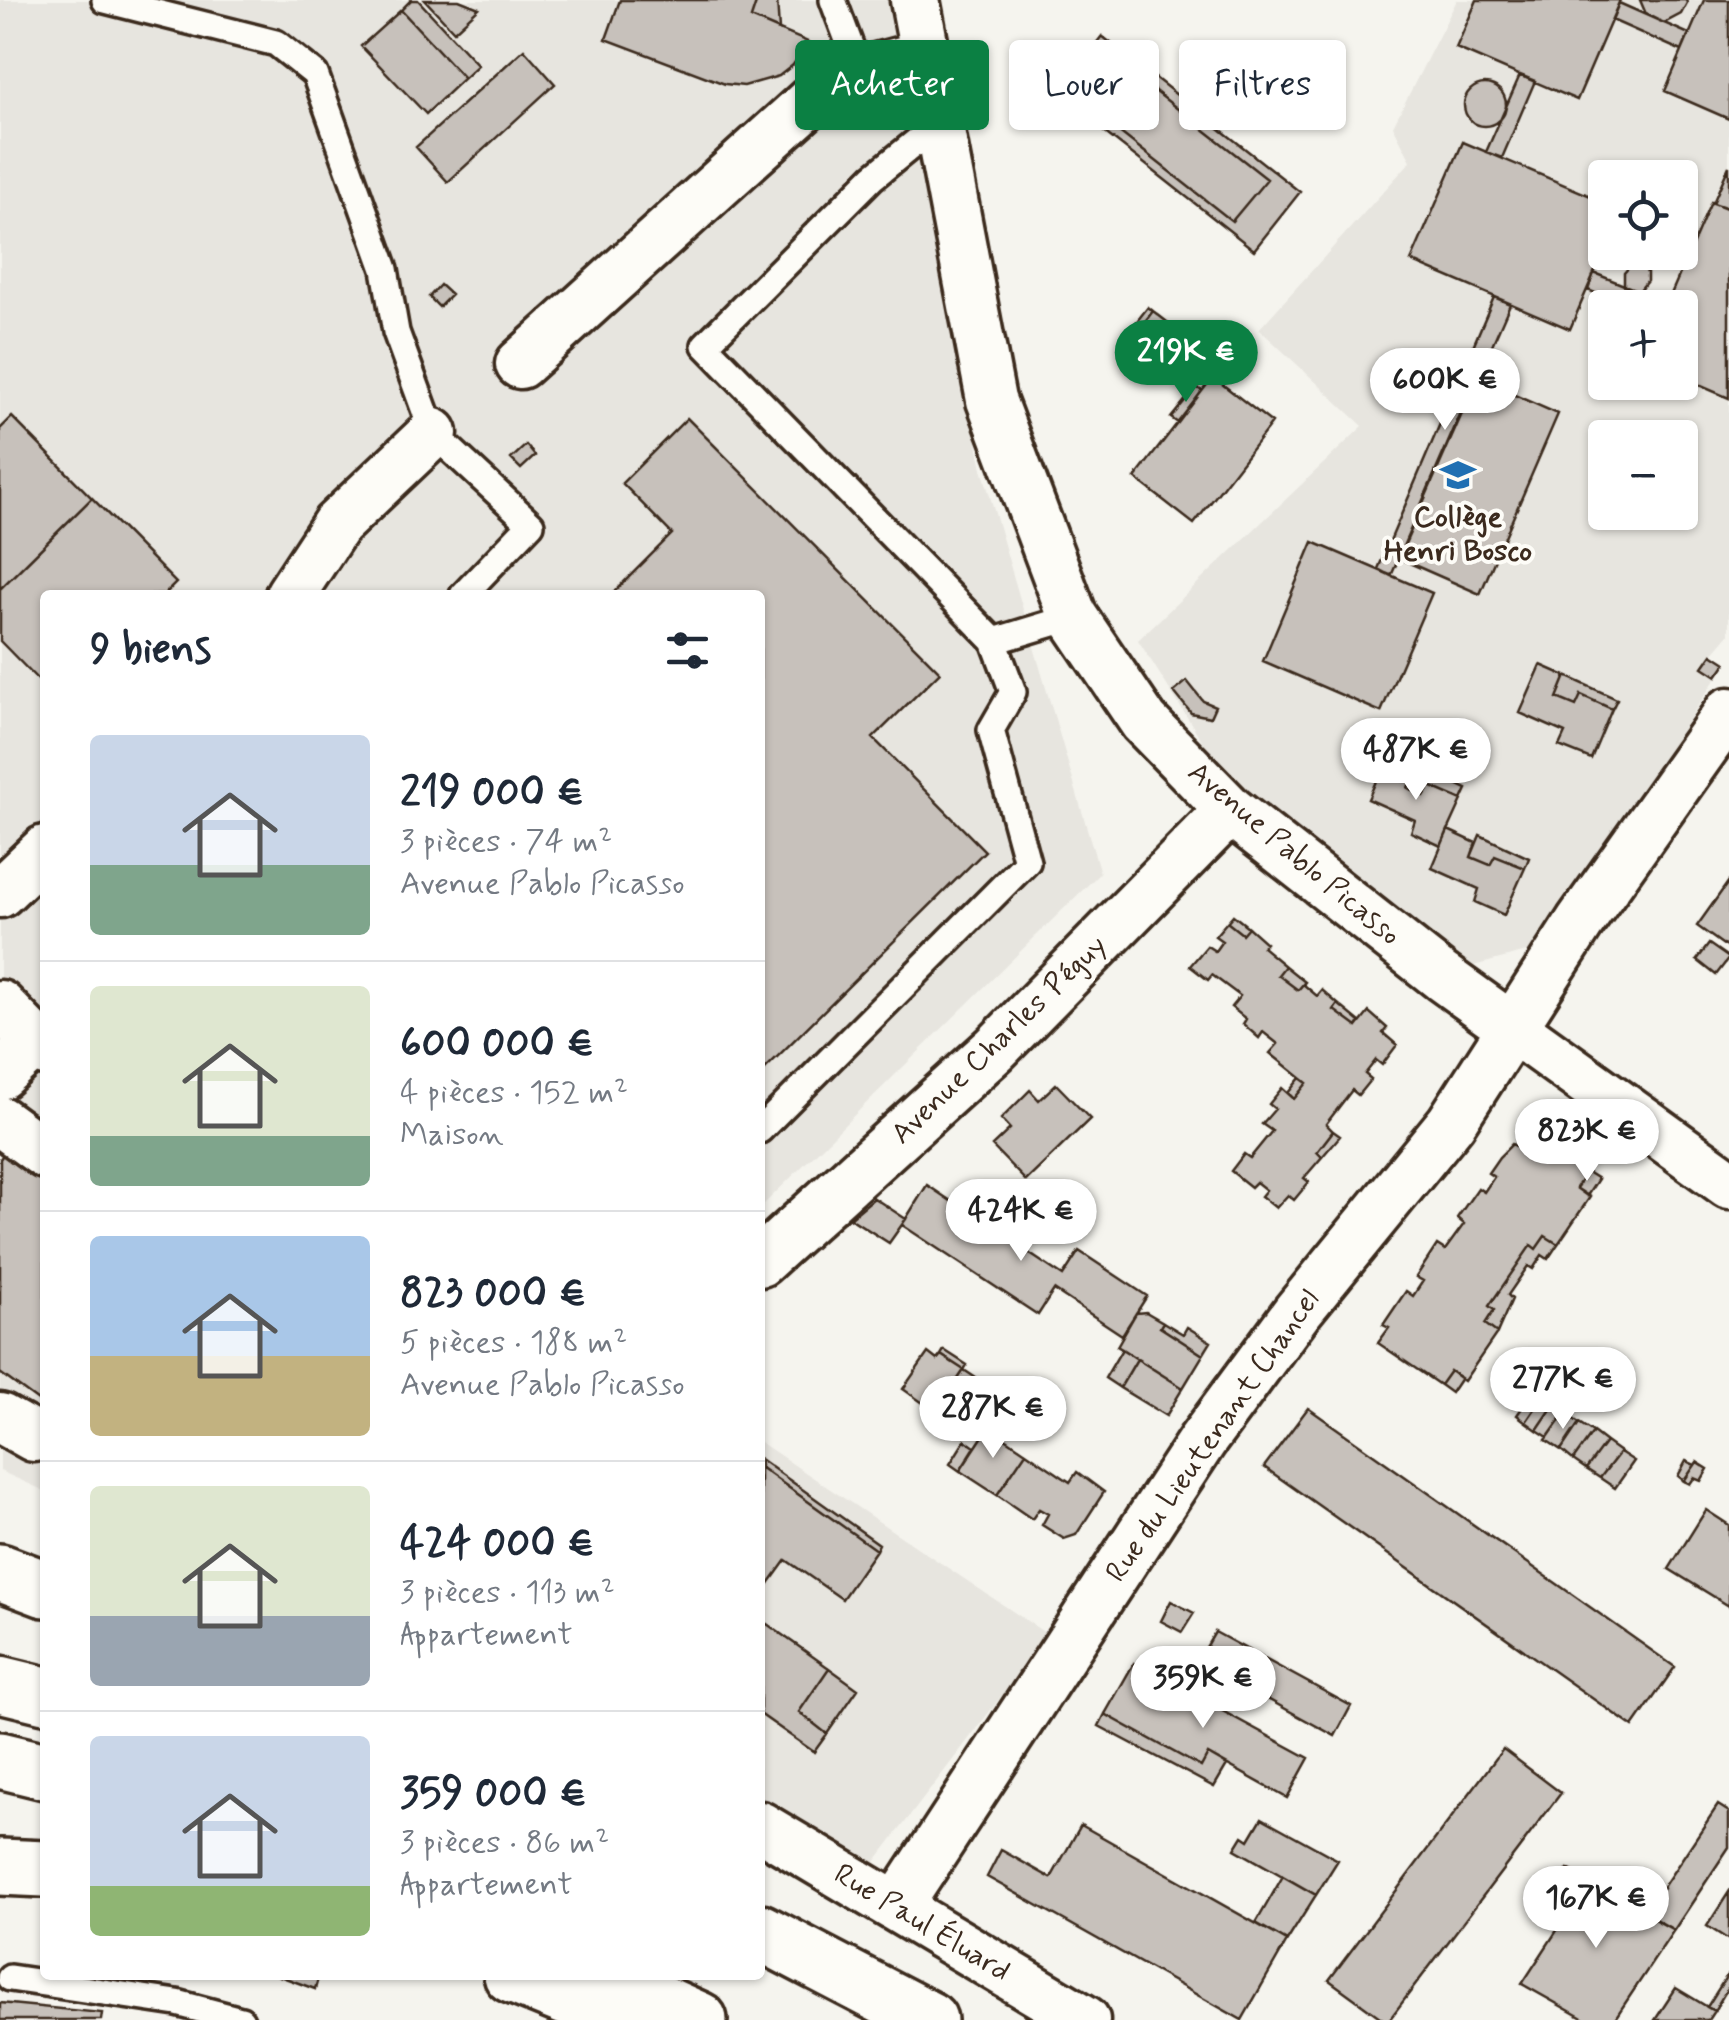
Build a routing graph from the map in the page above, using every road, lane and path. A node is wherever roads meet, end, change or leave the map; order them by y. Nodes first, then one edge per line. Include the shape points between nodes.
1 (105, 0) edge
2 (833, 0) edge
3 (915, 0) edge
4 (848, 40) edge
5 (922, 40) edge
6 (795, 114) edge
7 (931, 130) edge
8 (939, 130) edge
9 (520, 364) dead end
10 (433, 433) junction
11 (293, 590) edge
12 (469, 590) edge
13 (1073, 617) junction
14 (994, 641) junction
15 (1729, 712) edge
16 (1230, 810) junction
17 (40, 855) edge
18 (0, 893) edge
19 (0, 1005) edge
20 (1513, 1028) junction
21 (40, 1045) edge
22 (40, 1047) edge
23 (0, 1075) edge
24 (0, 1120) edge
25 (765, 1125) edge
26 (40, 1150) edge
27 (1729, 1184) edge
28 (778, 1229) edge
29 (765, 1253) edge
30 (0, 1572) edge
31 (40, 1587) edge
32 (0, 1684) edge
33 (40, 1694) edge
34 (0, 1760) edge
35 (40, 1770) edge
36 (765, 1829) edge
37 (0, 1867) edge
38 (40, 1869) edge
39 (897, 1907) junction
40 (765, 1935) edge
41 (765, 1974) edge
42 (10, 1978) dead end
43 (524, 1980) edge
44 (610, 1980) edge
45 (170, 2011) edge
46 (241, 2020) edge
47 (622, 2020) edge
48 (699, 2020) edge
49 (854, 2020) edge
50 (929, 2020) edge
51 (1085, 2020) edge

1 - 10 lane via 276,43 315,74 386,269 396,332
2 - 4 lane
3 - 5 street, Avenue Pablo Picasso
6 - 9 street
7 - 14 lane via 872,177 705,345
8 - 13 street, Avenue Pablo Picasso via 990,400
10 - 11 street via 336,526
10 - 12 lane via 531,524
13 - 14 lane
13 - 16 street, Avenue Pablo Picasso via 1144,722
14 - 25 lane via 1012,692 991,730 1027,862
15 - 20 street, Rue du Lieutenant Chancel
16 - 20 street, Avenue Pablo Picasso
16 - 28 street, Avenue Charles Péguy via 996,1049
17 - 18 street
19 - 21 street
20 - 27 street, Avenue Pablo Picasso
20 - 39 street, Rue du Lieutenant Chancel via 1452,1122 1202,1441
22 - 23 street
24 - 26 street
28 - 29 street, Avenue Charles Péguy
30 - 31 highway
32 - 33 highway
34 - 35 highway
36 - 39 street, Rue Paul Éluard
37 - 38 highway
39 - 51 street, Rue Paul Éluard
40 - 50 highway
41 - 49 highway
42 - 45 lane
43 - 47 highway
44 - 48 highway
45 - 46 lane

